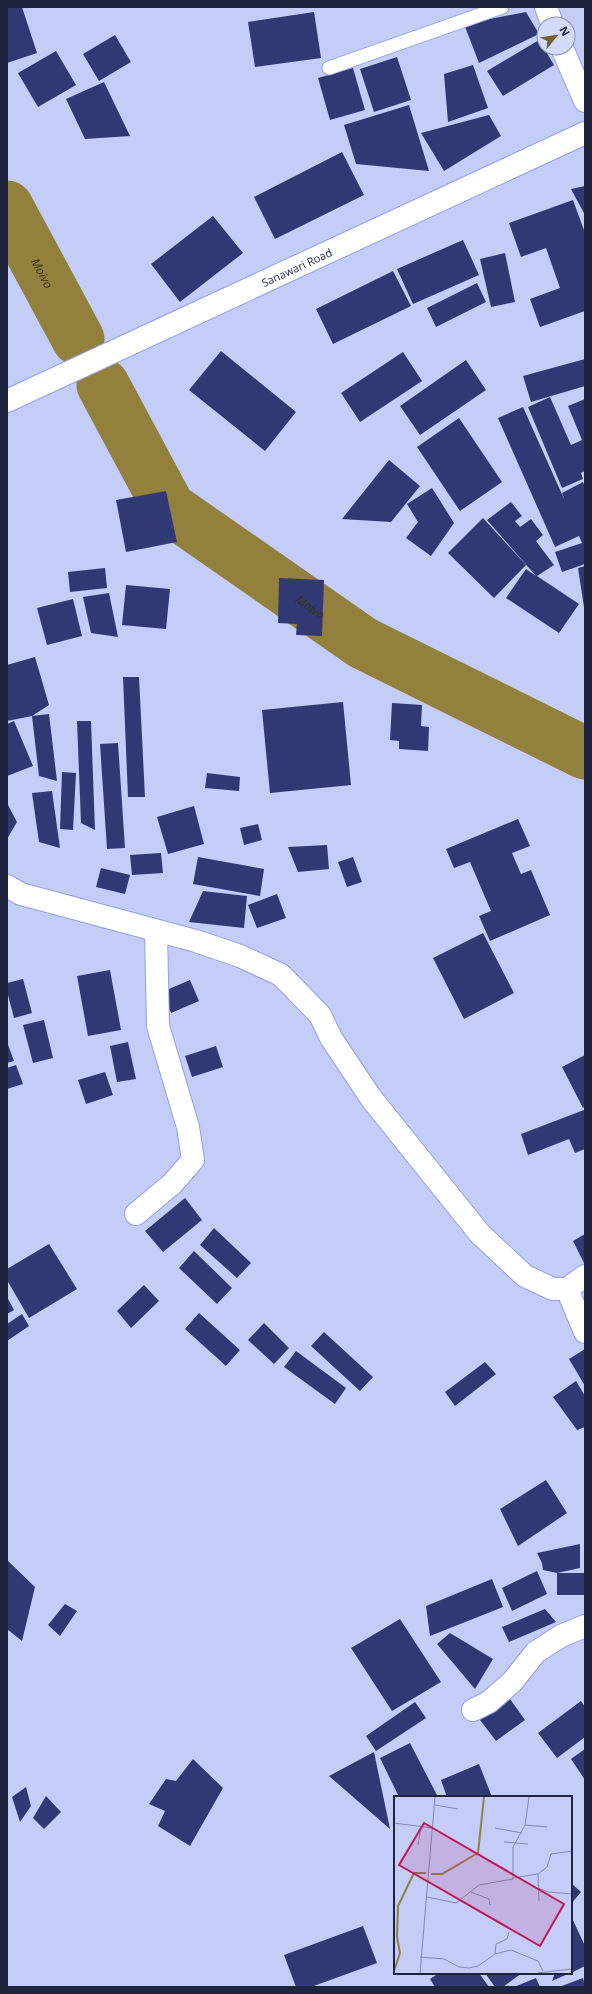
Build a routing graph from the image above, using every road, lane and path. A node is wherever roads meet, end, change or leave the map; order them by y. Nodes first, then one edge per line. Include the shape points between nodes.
1 (502, 7) edge
2 (565, 56) edge
3 (329, 68) dead end
4 (585, 101) edge
5 (585, 133) edge
6 (7, 401) edge
7 (7, 886) edge
8 (156, 931) junction
9 (136, 1214) dead end
10 (585, 1276) edge
11 (567, 1288) junction
12 (585, 1332) edge
13 (585, 1626) edge
14 (474, 1710) dead end

1 - 3 lane
2 - 4 street
5 - 6 street, Sanawari Road
7 - 8 street via 21,894
8 - 9 street via 158,1026 188,1127 193,1160 172,1184
8 - 11 street via 240,956 281,975 320,1015 331,1038 371,1098 480,1234 525,1276 553,1289
10 - 11 street
11 - 12 street
13 - 14 street via 561,1636 536,1652 512,1682 489,1702

